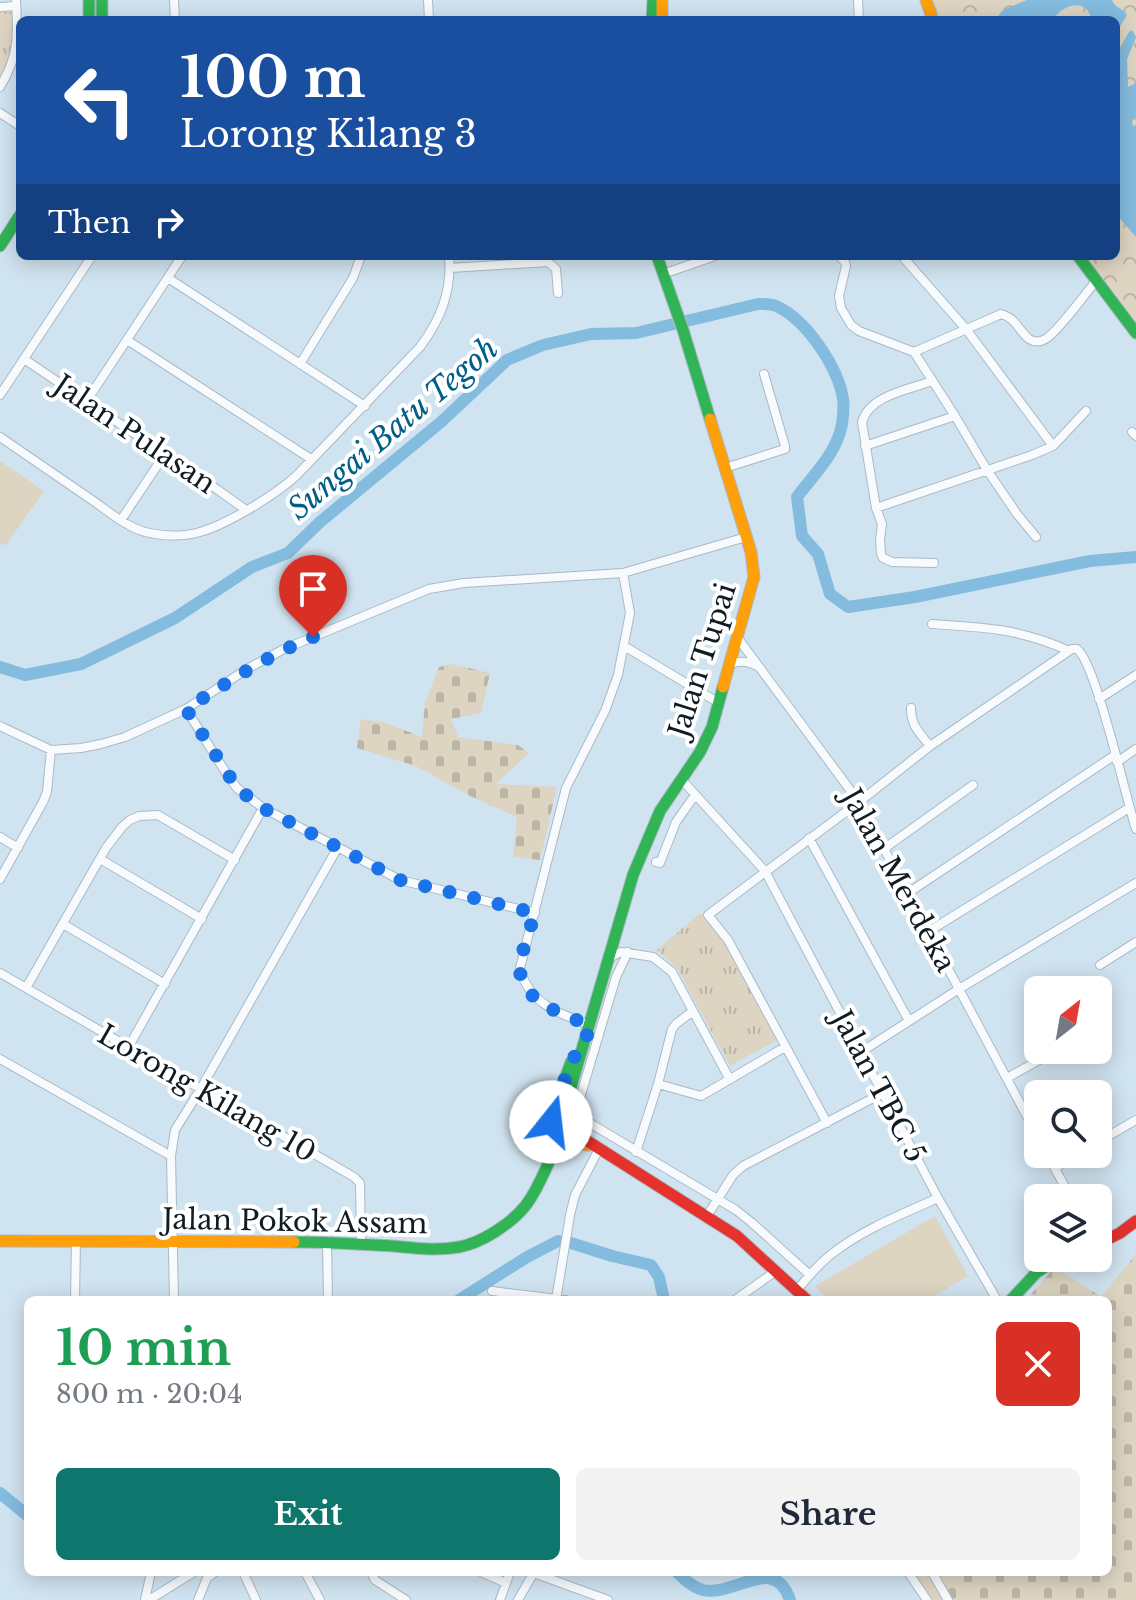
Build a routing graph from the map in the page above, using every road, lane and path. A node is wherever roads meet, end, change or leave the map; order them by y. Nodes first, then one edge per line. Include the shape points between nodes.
1 (16, 3) edge
2 (0, 7) edge
3 (16, 47) edge
4 (0, 87) edge
5 (16, 220) edge
6 (1, 241) edge
7 (89, 260) edge
8 (179, 260) edge
9 (360, 260) edge
10 (449, 260) edge
11 (658, 260) edge
12 (703, 260) edge
13 (843, 260) edge
14 (906, 260) edge
15 (1081, 260) edge
16 (450, 268) junction
17 (663, 274) junction
18 (168, 278) junction
19 (1097, 280) junction
20 (558, 293) dead end
21 (966, 329) junction
22 (1136, 333) edge
23 (127, 340) junction
24 (914, 352) junction
25 (24, 359) junction
26 (300, 364) junction
27 (764, 374) dead end
28 (932, 381) junction
29 (0, 395) edge
30 (86, 402) junction
31 (365, 406) junction
32 (1086, 411) dead end
33 (955, 416) junction
34 (0, 437) edge
35 (865, 446) junction
36 (1053, 446) junction
37 (165, 454) junction
38 (311, 459) junction
39 (725, 468) junction
40 (987, 470) junction
41 (876, 508) junction
42 (246, 510) junction
43 (121, 520) junction
44 (746, 537) junction
45 (1036, 537) dead end
46 (934, 563) dead end
47 (623, 573) junction
48 (932, 624) dead end
49 (737, 637) junction
50 (624, 646) junction
51 (1069, 651) junction
52 (730, 664) junction
53 (763, 671) junction
54 (1136, 675) edge
55 (1099, 699) junction
56 (719, 703) junction
57 (911, 708) dead end
58 (186, 709) junction
59 (0, 726) edge
60 (930, 746) junction
61 (1136, 749) edge
62 (51, 750) junction
63 (1116, 759) junction
64 (681, 779) junction
65 (973, 785) dead end
66 (695, 795) junction
67 (859, 802) junction
68 (263, 808) junction
69 (1129, 808) junction
70 (1136, 829) edge
71 (0, 837) edge
72 (809, 838) junction
73 (645, 843) junction
74 (338, 847) junction
75 (18, 848) junction
76 (885, 848) junction
77 (100, 859) junction
78 (235, 860) junction
79 (656, 862) junction
80 (765, 871) junction
81 (633, 875) junction
82 (0, 879) edge
83 (1136, 883) edge
84 (908, 893) junction
85 (535, 913) junction
86 (202, 919) junction
87 (63, 924) junction
88 (617, 930) junction
89 (929, 931) junction
90 (1136, 942) edge
91 (628, 952) junction
92 (609, 959) junction
93 (1100, 965) dead end
94 (0, 973) edge
95 (165, 984) junction
96 (26, 988) junction
97 (959, 989) junction
98 (693, 1011) junction
99 (909, 1021) junction
100 (590, 1025) junction
101 (585, 1042) junction
102 (785, 1047) junction
103 (128, 1048) junction
104 (861, 1052) junction
105 (0, 1059) edge
106 (1032, 1064) edge
107 (729, 1078) junction
108 (1007, 1078) junction
109 (658, 1084) junction
110 (200, 1090) junction
111 (883, 1093) junction
112 (1024, 1110) edge
113 (1136, 1120) edge
114 (559, 1123) junction
115 (827, 1123) junction
116 (1112, 1134) edge
117 (596, 1147) junction
118 (553, 1149) junction
119 (636, 1152) junction
120 (171, 1156) junction
121 (549, 1162) junction
122 (1055, 1168) edge
123 (1064, 1184) edge
124 (938, 1198) junction
125 (717, 1199) junction
126 (707, 1216) junction
127 (1136, 1221) edge
128 (1112, 1237) edge
129 (0, 1241) edge
130 (76, 1241) junction
131 (174, 1242) junction
132 (327, 1242) junction
133 (361, 1243) junction
134 (776, 1271) junction
135 (1037, 1272) edge
136 (810, 1275) junction
137 (797, 1290) junction
138 (492, 1291) dead end
139 (75, 1296) edge
140 (174, 1296) edge
141 (328, 1296) edge
142 (534, 1296) edge
143 (559, 1296) edge
144 (741, 1296) edge
145 (803, 1296) edge
146 (995, 1296) edge
147 (1015, 1296) edge
148 (150, 1576) edge
149 (187, 1576) edge
150 (210, 1576) edge
151 (245, 1576) edge
152 (307, 1576) edge
153 (373, 1576) edge
154 (490, 1576) edge
155 (509, 1576) edge
156 (530, 1576) edge
157 (540, 1576) edge
158 (911, 1576) edge
159 (934, 1576) edge
160 (506, 1583) junction
161 (147, 1600) edge
162 (198, 1600) edge
163 (256, 1600) edge
164 (320, 1600) edge
165 (406, 1600) edge
166 (500, 1600) edge
167 (518, 1600) edge
168 (608, 1600) edge
169 (927, 1600) edge
170 (948, 1600) edge

1 - 2 street
3 - 4 street
5 - 6 street
7 - 25 street
8 - 18 street
9 - 26 street
10 - 16 street
11 - 17 street, Jalan Tupai
12 - 17 street
13 - 24 street via 839,296 851,325
14 - 21 street
15 - 19 street
16 - 20 street via 548,262 556,269
16 - 31 street via 447,298 429,335
17 - 39 street, Jalan Tupai
18 - 23 street
18 - 26 street
19 - 21 street via 1043,340 1029,339 1001,314
19 - 22 street
21 - 24 street
21 - 36 street
23 - 30 street
23 - 38 street
24 - 28 street
25 - 29 street
25 - 30 street, Jalan Pulasan
26 - 31 street
27 - 39 street via 785,449
28 - 33 street
28 - 35 street via 873,404 862,422
30 - 37 street, Jalan Pulasan
31 - 38 street
32 - 36 street
33 - 35 street
33 - 40 street
34 - 43 street
35 - 41 street
36 - 40 street
37 - 42 street, Jalan Pulasan
37 - 43 street
38 - 42 street via 281,489
39 - 44 street, Jalan Tupai
40 - 41 street
40 - 45 street
41 - 46 street via 883,558
42 - 43 street via 214,527 185,534 143,531
44 - 47 street
44 - 49 street, Jalan Tupai via 754,577
47 - 50 street via 630,613
47 - 58 street via 429,589 284,649
48 - 51 street via 1017,632
49 - 52 street, Jalan Tupai
49 - 53 street, Jalan Merdeka
50 - 56 street
50 - 85 street via 605,711 566,788
51 - 55 street via 1077,649 1084,656
51 - 60 street
52 - 53 street via 746,662
52 - 56 street, Jalan Tupai
53 - 67 street, Jalan Merdeka
54 - 55 street
55 - 63 street
56 - 64 street, Jalan Tupai via 707,740
57 - 60 street via 911,720
58 - 62 street via 125,737
58 - 68 street via 237,788
59 - 62 street
60 - 67 street
61 - 63 street
62 - 75 street via 47,792
63 - 69 street
63 - 84 street
64 - 66 street, Jalan TBC 5
64 - 73 street, Jalan Tupai
65 - 76 street
66 - 79 street
66 - 80 street, Jalan TBC 5
67 - 72 street
67 - 76 street, Jalan Merdeka
68 - 74 street
68 - 78 street
69 - 70 street
69 - 89 street
71 - 75 street
72 - 80 street
72 - 99 street
73 - 79 street
73 - 81 street, Jalan Tupai
74 - 85 street via 400,880
74 - 110 street
75 - 82 street
76 - 84 street, Jalan Merdeka
77 - 78 street via 122,827 149,814
77 - 86 street
77 - 87 street
78 - 86 street
79 - 81 street via 643,864
80 - 102 street via 708,915 728,940
80 - 104 street, Jalan TBC 5
81 - 88 street, Jalan Tupai
83 - 97 street
84 - 89 street, Jalan Merdeka
85 - 100 street via 520,968 522,979 546,1006
86 - 95 street
87 - 95 street
87 - 96 street
88 - 91 street
88 - 92 street, Jalan Tupai
89 - 97 street, Jalan Merdeka
90 - 93 street
91 - 92 street
91 - 98 street via 653,957 672,972
91 - 119 street via 616,977 580,1109 585,1119
92 - 100 street, Jalan Tupai
94 - 96 street, Lorong Kilang 10
95 - 103 street
96 - 103 street, Lorong Kilang 10
97 - 99 street
97 - 108 street, Jalan Merdeka
98 - 107 street
98 - 109 street via 672,1029
99 - 104 street
100 - 101 street, Jalan Tupai
101 - 114 street, Jalan Tupai
101 - 121 street via 561,1087 551,1122
102 - 107 street
102 - 115 street
103 - 110 street, Lorong Kilang 10
104 - 111 street, Jalan TBC 5
105 - 120 street
106 - 108 street
107 - 109 street via 701,1096
108 - 112 street, Jalan Merdeka
109 - 119 street
110 - 120 street via 175,1130
110 - 133 street, Lorong Kilang 10 via 354,1177 360,1183
111 - 115 street
111 - 124 street, Jalan TBC 5
113 - 116 street
114 - 117 street
114 - 118 street, Jalan Tupai
115 - 125 street via 743,1166
117 - 118 street via 567,1143
117 - 126 street
117 - 143 street via 570,1215
118 - 121 street, Jalan Tupai
119 - 125 street
120 - 131 street
121 - 133 street, Jalan Pokok Assam via 525,1206 475,1242 436,1249
122 - 123 street
124 - 136 street via 839,1248
124 - 146 street, Jalan TBC 5
125 - 126 street
125 - 136 street
126 - 134 street
127 - 128 street
129 - 130 street, Jalan Pokok Assam
130 - 131 street, Jalan Pokok Assam
130 - 139 street
131 - 132 street, Jalan Pokok Assam
131 - 140 street
132 - 133 street, Jalan Pokok Assam
132 - 141 street
134 - 137 street
134 - 144 street
135 - 147 street
136 - 137 street
137 - 145 street
138 - 142 street
148 - 161 street
149 - 161 street
150 - 162 street
151 - 163 street
152 - 164 street
153 - 165 street
154 - 160 street
155 - 160 street
156 - 167 street
157 - 168 street
158 - 169 street
159 - 170 street
160 - 166 street

